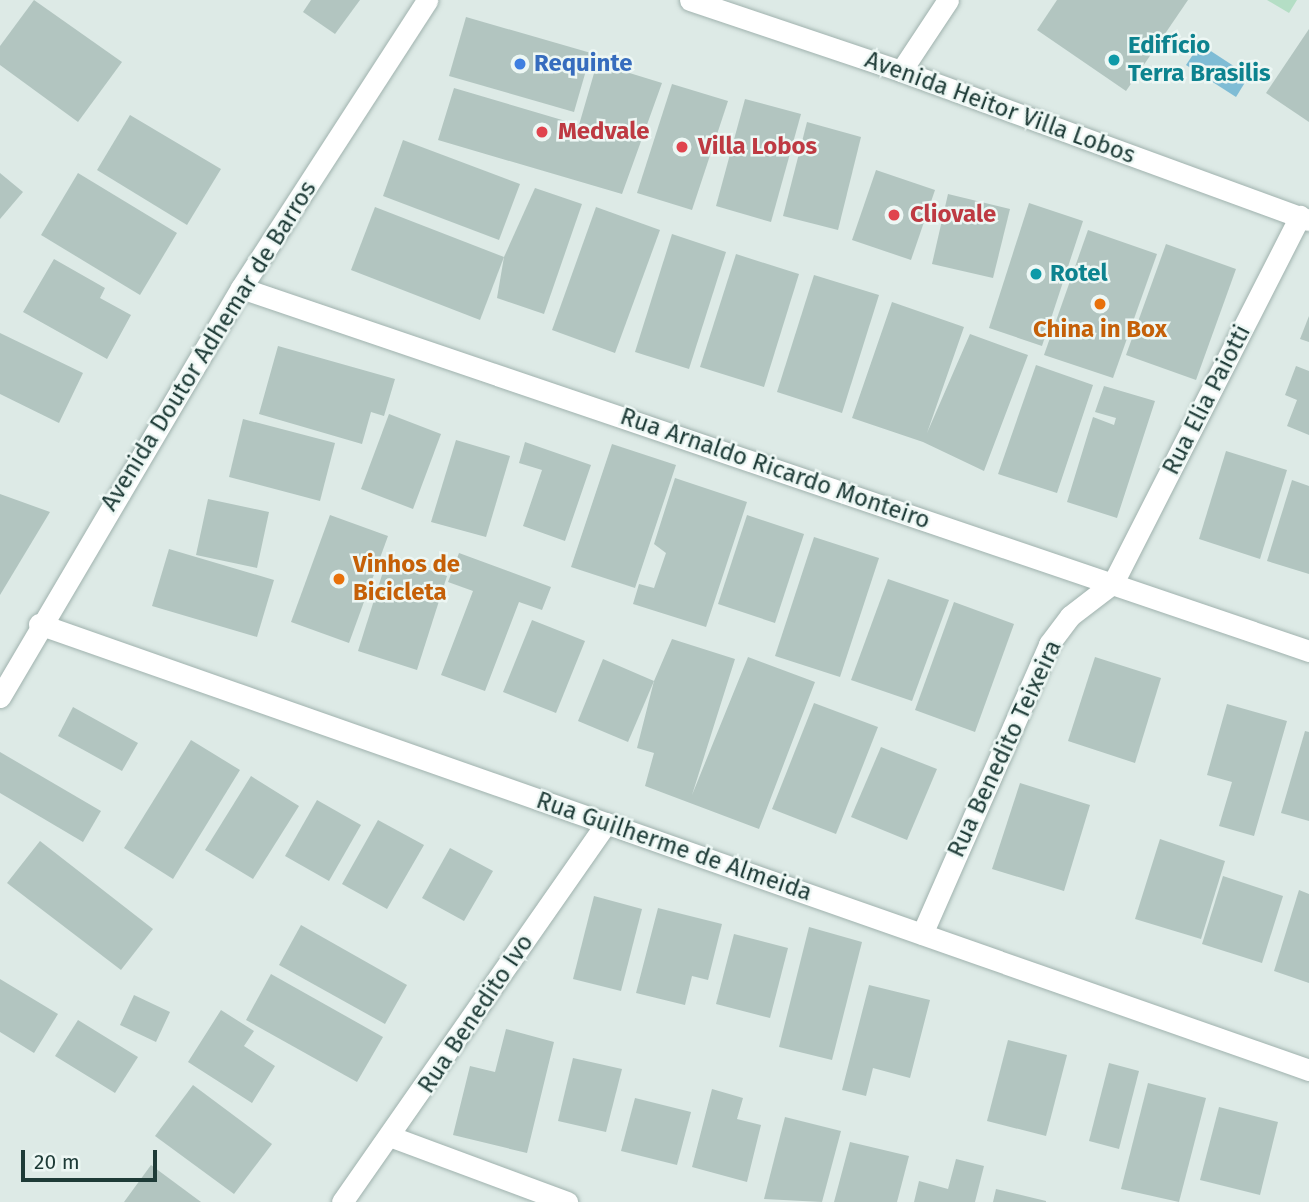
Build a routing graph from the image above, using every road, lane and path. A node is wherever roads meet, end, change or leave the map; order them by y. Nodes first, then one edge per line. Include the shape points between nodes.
1 (427, 0) edge
2 (690, 0) edge
3 (948, 0) edge
4 (901, 71) junction
5 (1304, 218) edge
6 (241, 288) junction
7 (1113, 583) junction
8 (39, 624) junction
9 (1309, 651) edge
10 (0, 697) edge
11 (606, 823) junction
12 (922, 934) junction
13 (1309, 1070) edge
14 (392, 1137) junction
15 (342, 1202) edge
16 (567, 1202) edge

1 - 6 street, Avenida Doutor Adhemar de Barros
2 - 4 street, Avenida Heitor Villa Lobos
3 - 4 street
4 - 5 street, Avenida Heitor Villa Lobos
5 - 7 street, Rua Elia Paiotti
6 - 7 street, Rua Arnaldo Ricardo Monteiro
6 - 8 street, Avenida Doutor Adhemar de Barros
7 - 9 street, Rua Arnaldo Ricardo Monteiro
7 - 12 street, Rua Benedito Teixeira via 1070,616 1049,644
8 - 10 street, Avenida Doutor Adhemar de Barros
8 - 11 street, Rua Guilherme de Almeida
11 - 12 street, Rua Guilherme de Almeida
11 - 14 street, Rua Benedito Ivo
12 - 13 street, Rua Guilherme de Almeida
14 - 15 street, Rua Benedito Ivo
14 - 16 street

